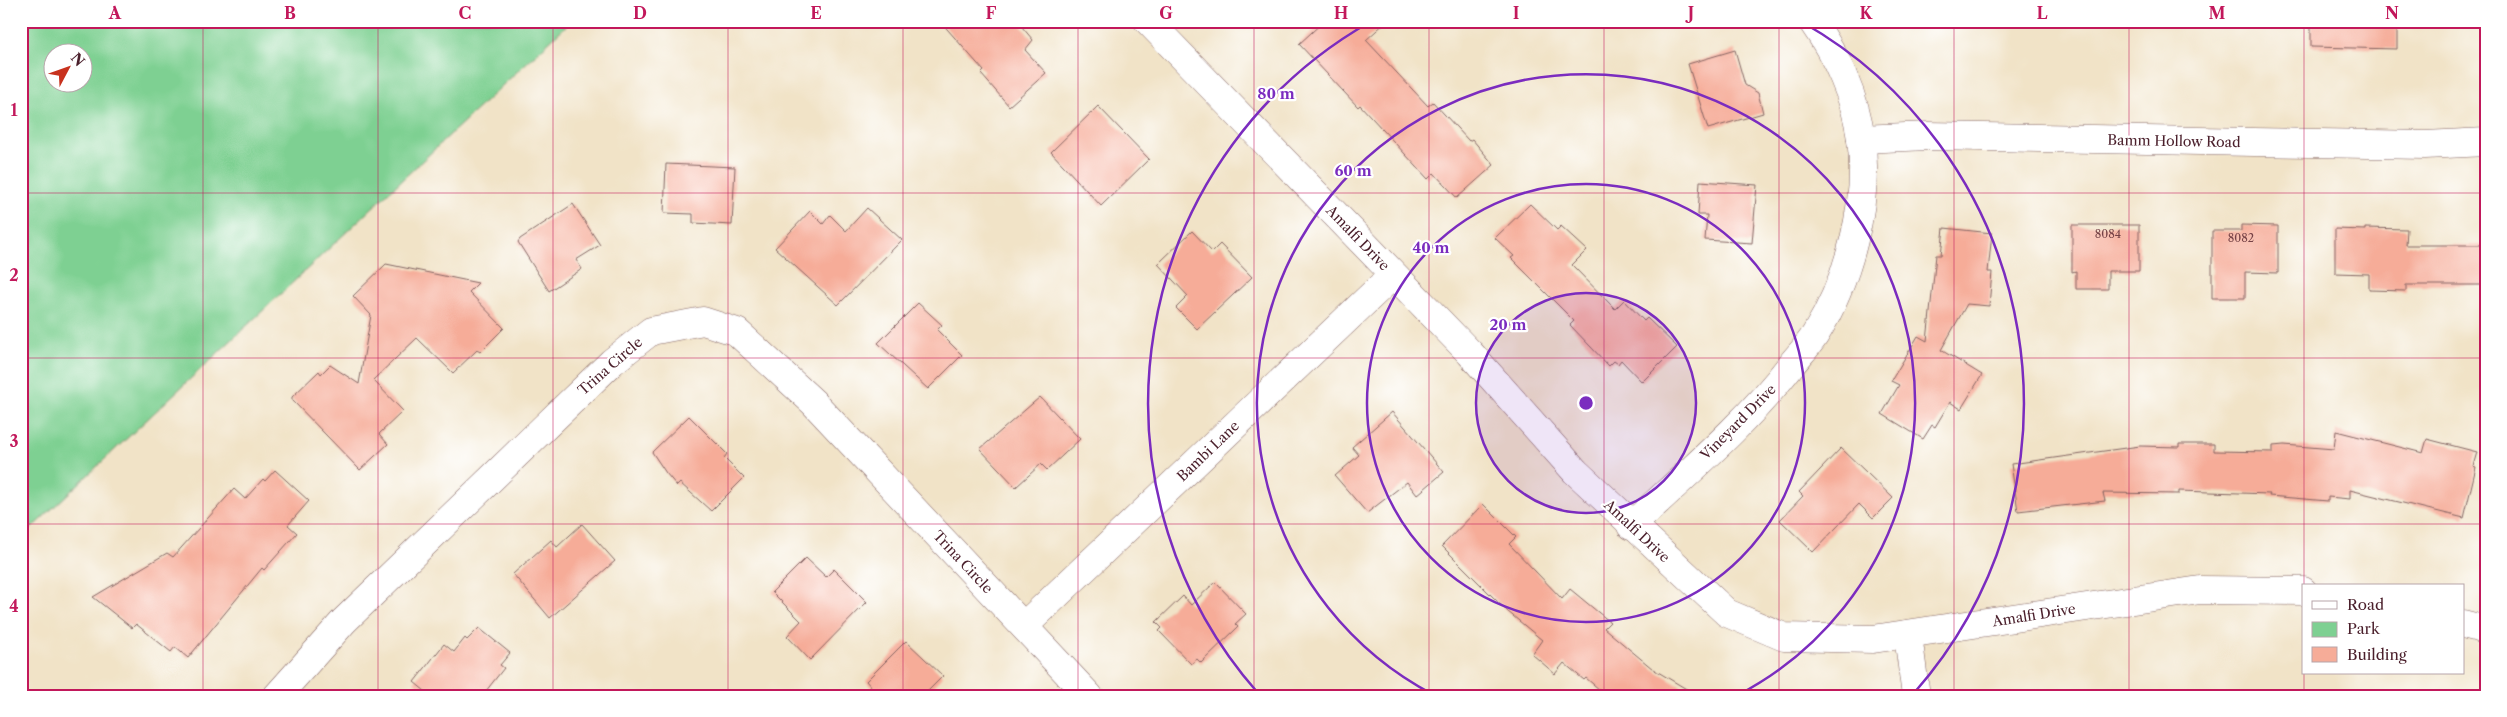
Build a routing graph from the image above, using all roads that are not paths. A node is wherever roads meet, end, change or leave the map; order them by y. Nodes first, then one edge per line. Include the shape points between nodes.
1 (1148, 21) edge
2 (1812, 21) edge
3 (1862, 139) junction
4 (2486, 142) edge
5 (1393, 275) junction
6 (1631, 526) junction
7 (2302, 591) edge
8 (2464, 624) edge
9 (1024, 626) junction
10 (2486, 630) edge
11 (1908, 635) junction
12 (277, 696) edge
13 (1089, 696) edge
14 (1916, 696) edge

1 - 5 street, Amalfi Drive
2 - 3 street, Vineyard Drive via 1828,43 1851,98
3 - 4 street, Bamm Hollow Road via 1928,136 2426,146
3 - 6 street, Vineyard Drive via 1863,186 1849,264 1815,335 1764,400
5 - 6 street, Amalfi Drive via 1470,353 1574,472
5 - 9 street, Bambi Lane
6 - 11 street, Amalfi Drive via 1727,613 1784,638 1873,639
7 - 11 street, Amalfi Drive via 2200,590
8 - 10 street
9 - 12 street, Trina Circle via 813,402 738,332 703,320 651,331 612,362 344,621
9 - 13 street, Trina Circle
11 - 14 street

